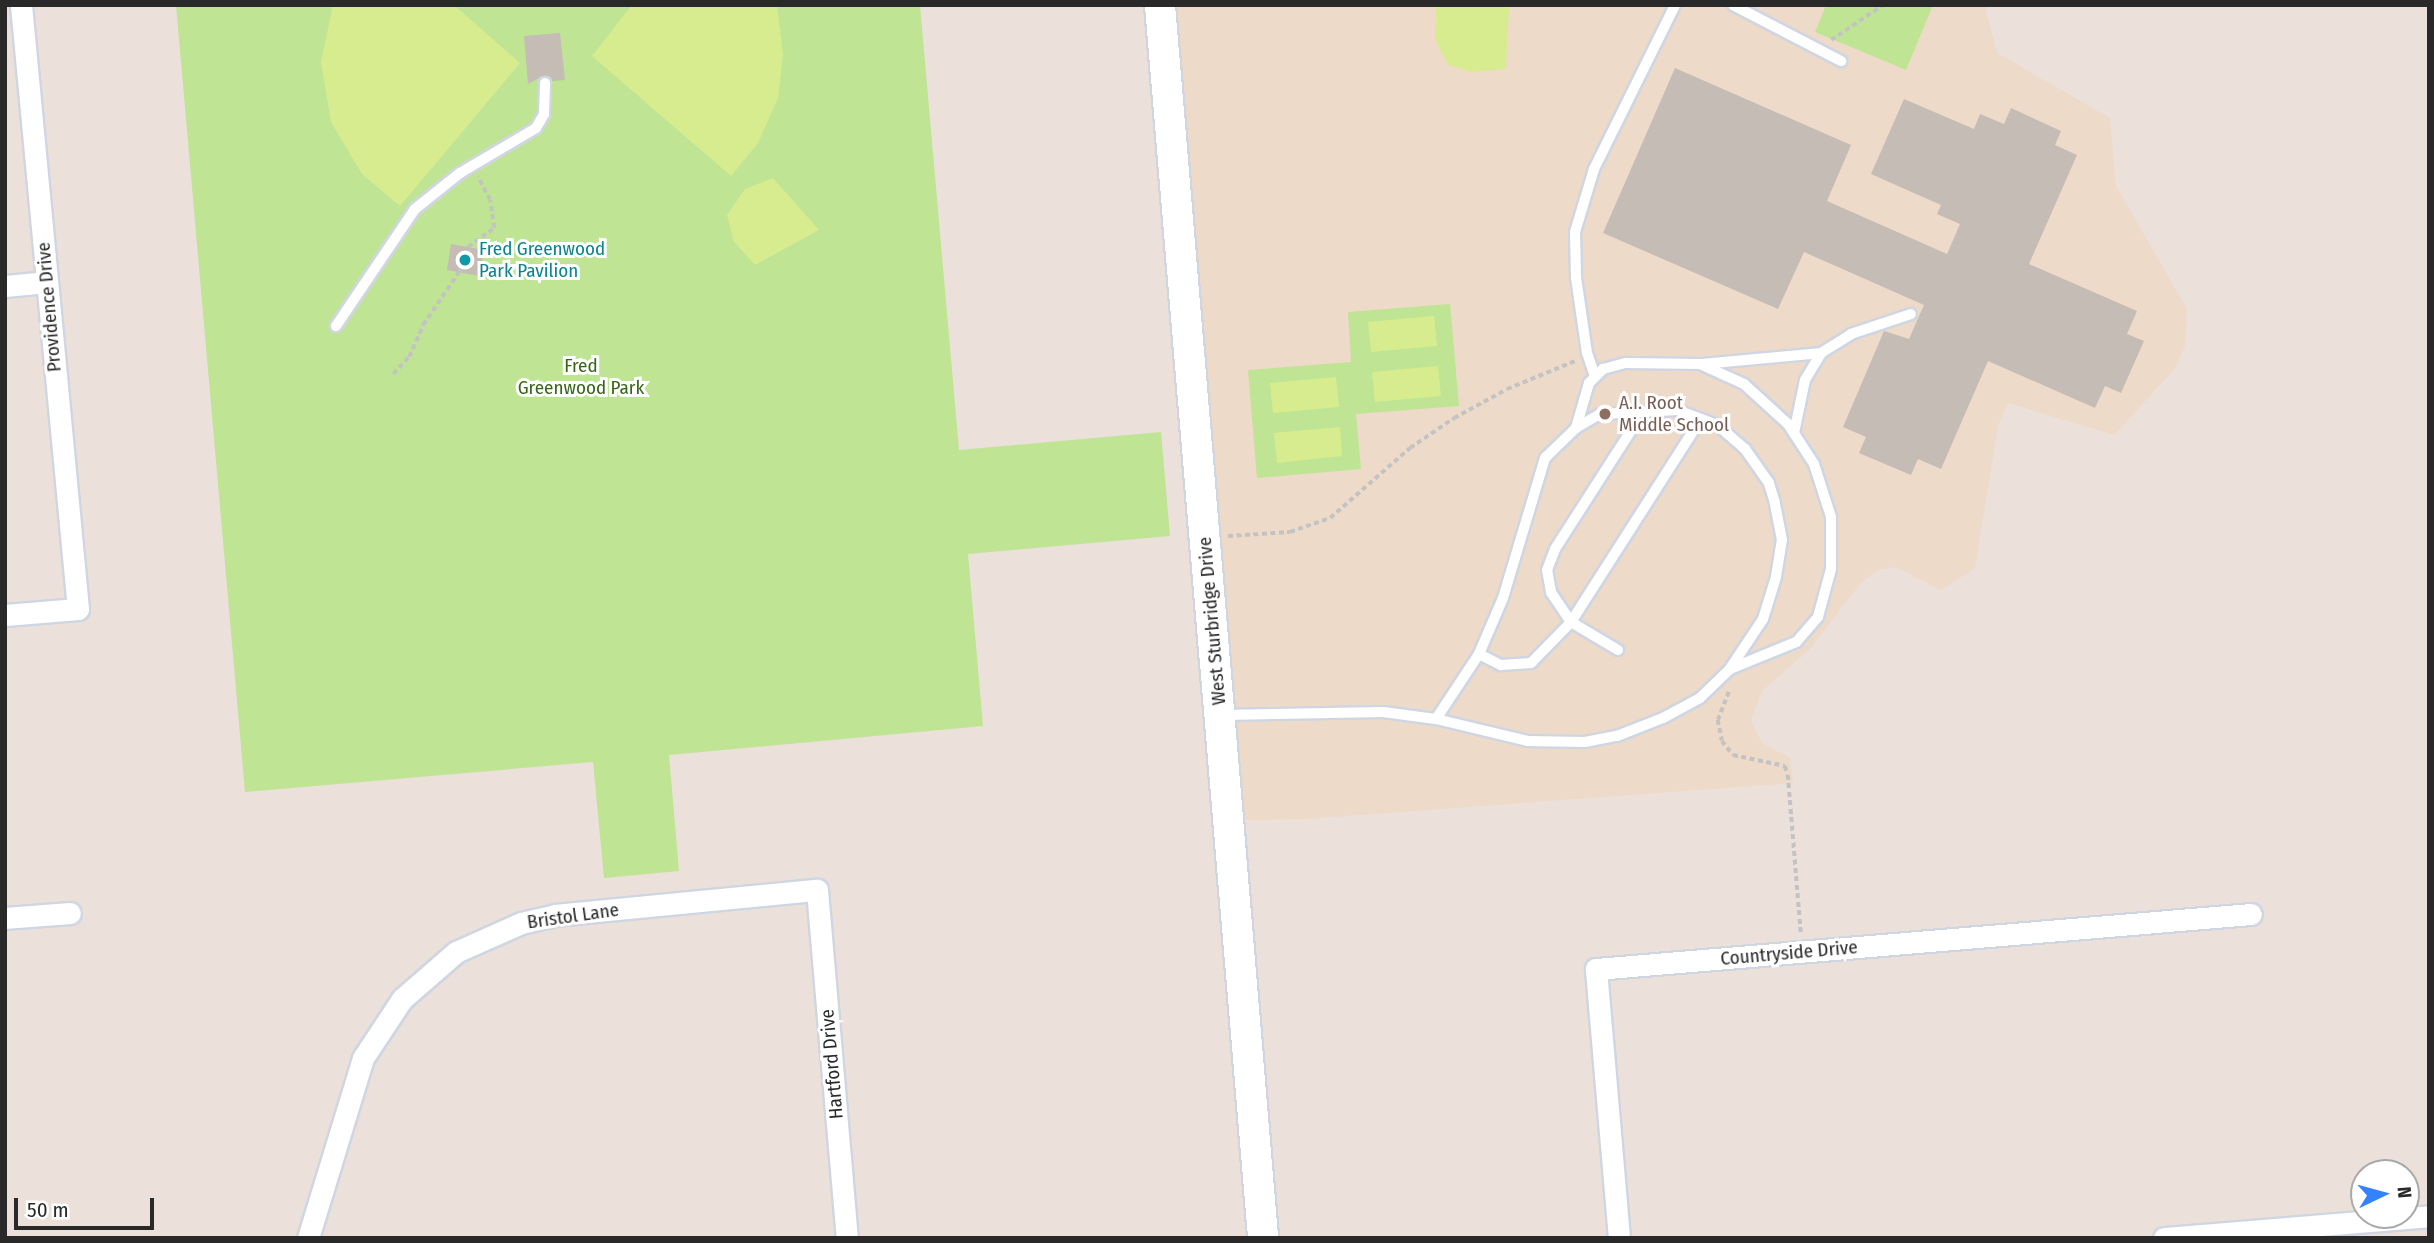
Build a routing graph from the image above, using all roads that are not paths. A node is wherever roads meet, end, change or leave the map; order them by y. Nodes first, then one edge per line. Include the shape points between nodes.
1 (21, 5) edge
2 (1160, 5) edge
3 (1675, 5) edge
4 (1733, 5) edge
5 (1841, 61) dead end
6 (545, 83) dead end
7 (47, 282) junction
8 (5, 286) edge
9 (1911, 314) dead end
10 (336, 326) dead end
11 (1821, 353) junction
12 (1700, 364) junction
13 (1595, 376) junction
14 (1636, 410) junction
15 (1701, 419) junction
16 (1576, 428) junction
17 (1794, 433) junction
18 (5, 615) edge
19 (1572, 622) junction
20 (1618, 650) dead end
21 (1479, 654) junction
22 (1732, 669) junction
23 (1219, 715) junction
24 (1436, 719) junction
25 (817, 890) joint
26 (70, 913) dead end
27 (2251, 914) dead end
28 (5, 918) edge
29 (2429, 1216) edge
30 (2298, 1232) edge
31 (308, 1238) edge
32 (847, 1238) edge
33 (1263, 1238) edge
34 (1619, 1238) edge
35 (2164, 1238) edge

1 - 7 street, Providence Drive
2 - 23 street, West Sturbridge Drive
3 - 13 lane via 1594,169 1575,232 1576,278 1587,354
4 - 5 lane
6 - 10 lane via 544,114 536,128 472,166 415,209
7 - 8 street
7 - 18 street, Providence Drive via 78,609
9 - 11 lane via 1851,334
11 - 12 lane
11 - 17 lane via 1805,380
12 - 13 lane via 1626,363
12 - 17 lane via 1744,384
13 - 16 lane
14 - 15 lane via 1677,410
14 - 16 lane via 1600,414
14 - 19 lane via 1632,429 1555,549 1547,570 1551,592
15 - 19 lane
15 - 22 lane via 1717,425 1745,449 1769,483 1782,540 1763,619
16 - 21 lane via 1545,458 1522,546
17 - 22 lane via 1814,464 1831,517 1831,569 1818,617 1796,642
19 - 20 lane
19 - 21 lane via 1531,663 1501,665
21 - 24 lane
22 - 24 lane via 1700,698 1663,719 1585,742 1528,741
23 - 24 lane via 1329,709
23 - 33 street, West Sturbridge Drive
25 - 31 street, Bristol Lane via 555,915 498,932 456,953 402,999 363,1058
25 - 32 street, Hartford Drive
26 - 28 street
27 - 34 street, Countryside Drive via 1596,969
29 - 30 street
30 - 35 street

